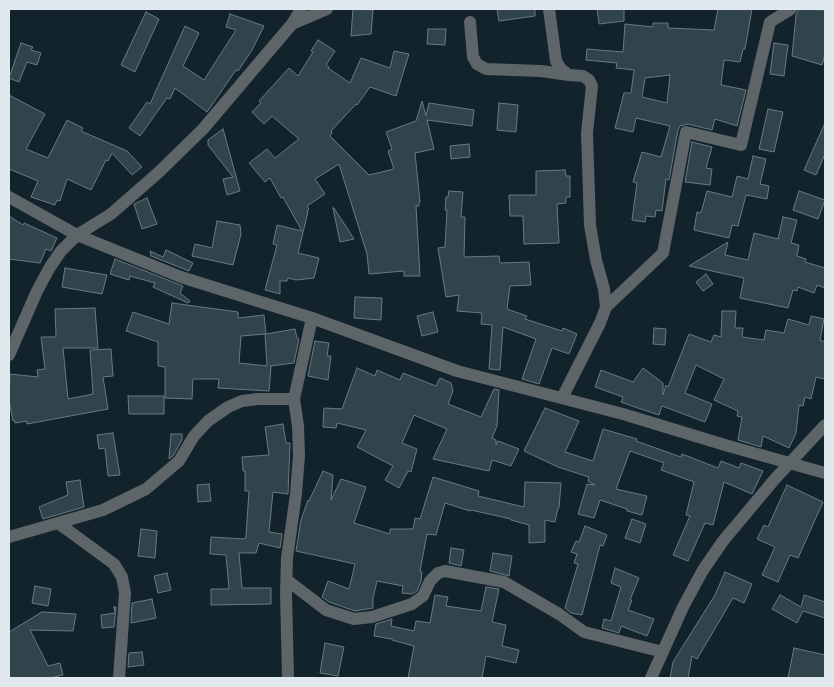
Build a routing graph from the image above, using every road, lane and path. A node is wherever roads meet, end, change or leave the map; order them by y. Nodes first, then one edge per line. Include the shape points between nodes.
1 (300, 9) edge
2 (327, 9) edge
3 (550, 9) edge
4 (791, 9) edge
5 (470, 22) dead end
6 (292, 24) junction
7 (569, 75) junction
8 (9, 198) edge
9 (77, 235) junction
10 (606, 307) junction
11 (312, 318) junction
12 (9, 355) edge
13 (562, 398) junction
14 (294, 399) junction
15 (825, 425) edge
16 (788, 463) junction
17 (825, 473) edge
18 (58, 523) junction
19 (9, 537) edge
20 (287, 580) junction
21 (663, 652) junction
22 (119, 678) edge
23 (289, 678) edge
24 (651, 678) edge

1 - 6 street
2 - 6 street
3 - 7 street via 556,61
4 - 10 street via 770,22 741,145 686,132 663,253
5 - 7 street via 473,57 486,69
6 - 9 street via 204,129 111,214
7 - 10 street via 583,76 592,86 587,133 590,225
8 - 9 street
9 - 11 street via 181,277
9 - 12 street via 50,267
10 - 13 street
11 - 13 street via 457,371
11 - 14 street
13 - 16 street
14 - 18 street via 258,399 228,407 208,420 194,436 180,461 146,489 103,510
14 - 20 street via 299,455
15 - 16 street
16 - 17 street
16 - 21 street via 702,570
18 - 19 street
18 - 22 street via 114,564 122,577 125,592
20 - 21 street via 326,610 354,619 372,617 412,604 423,596 438,573 504,582 584,632
20 - 23 street
21 - 24 street

